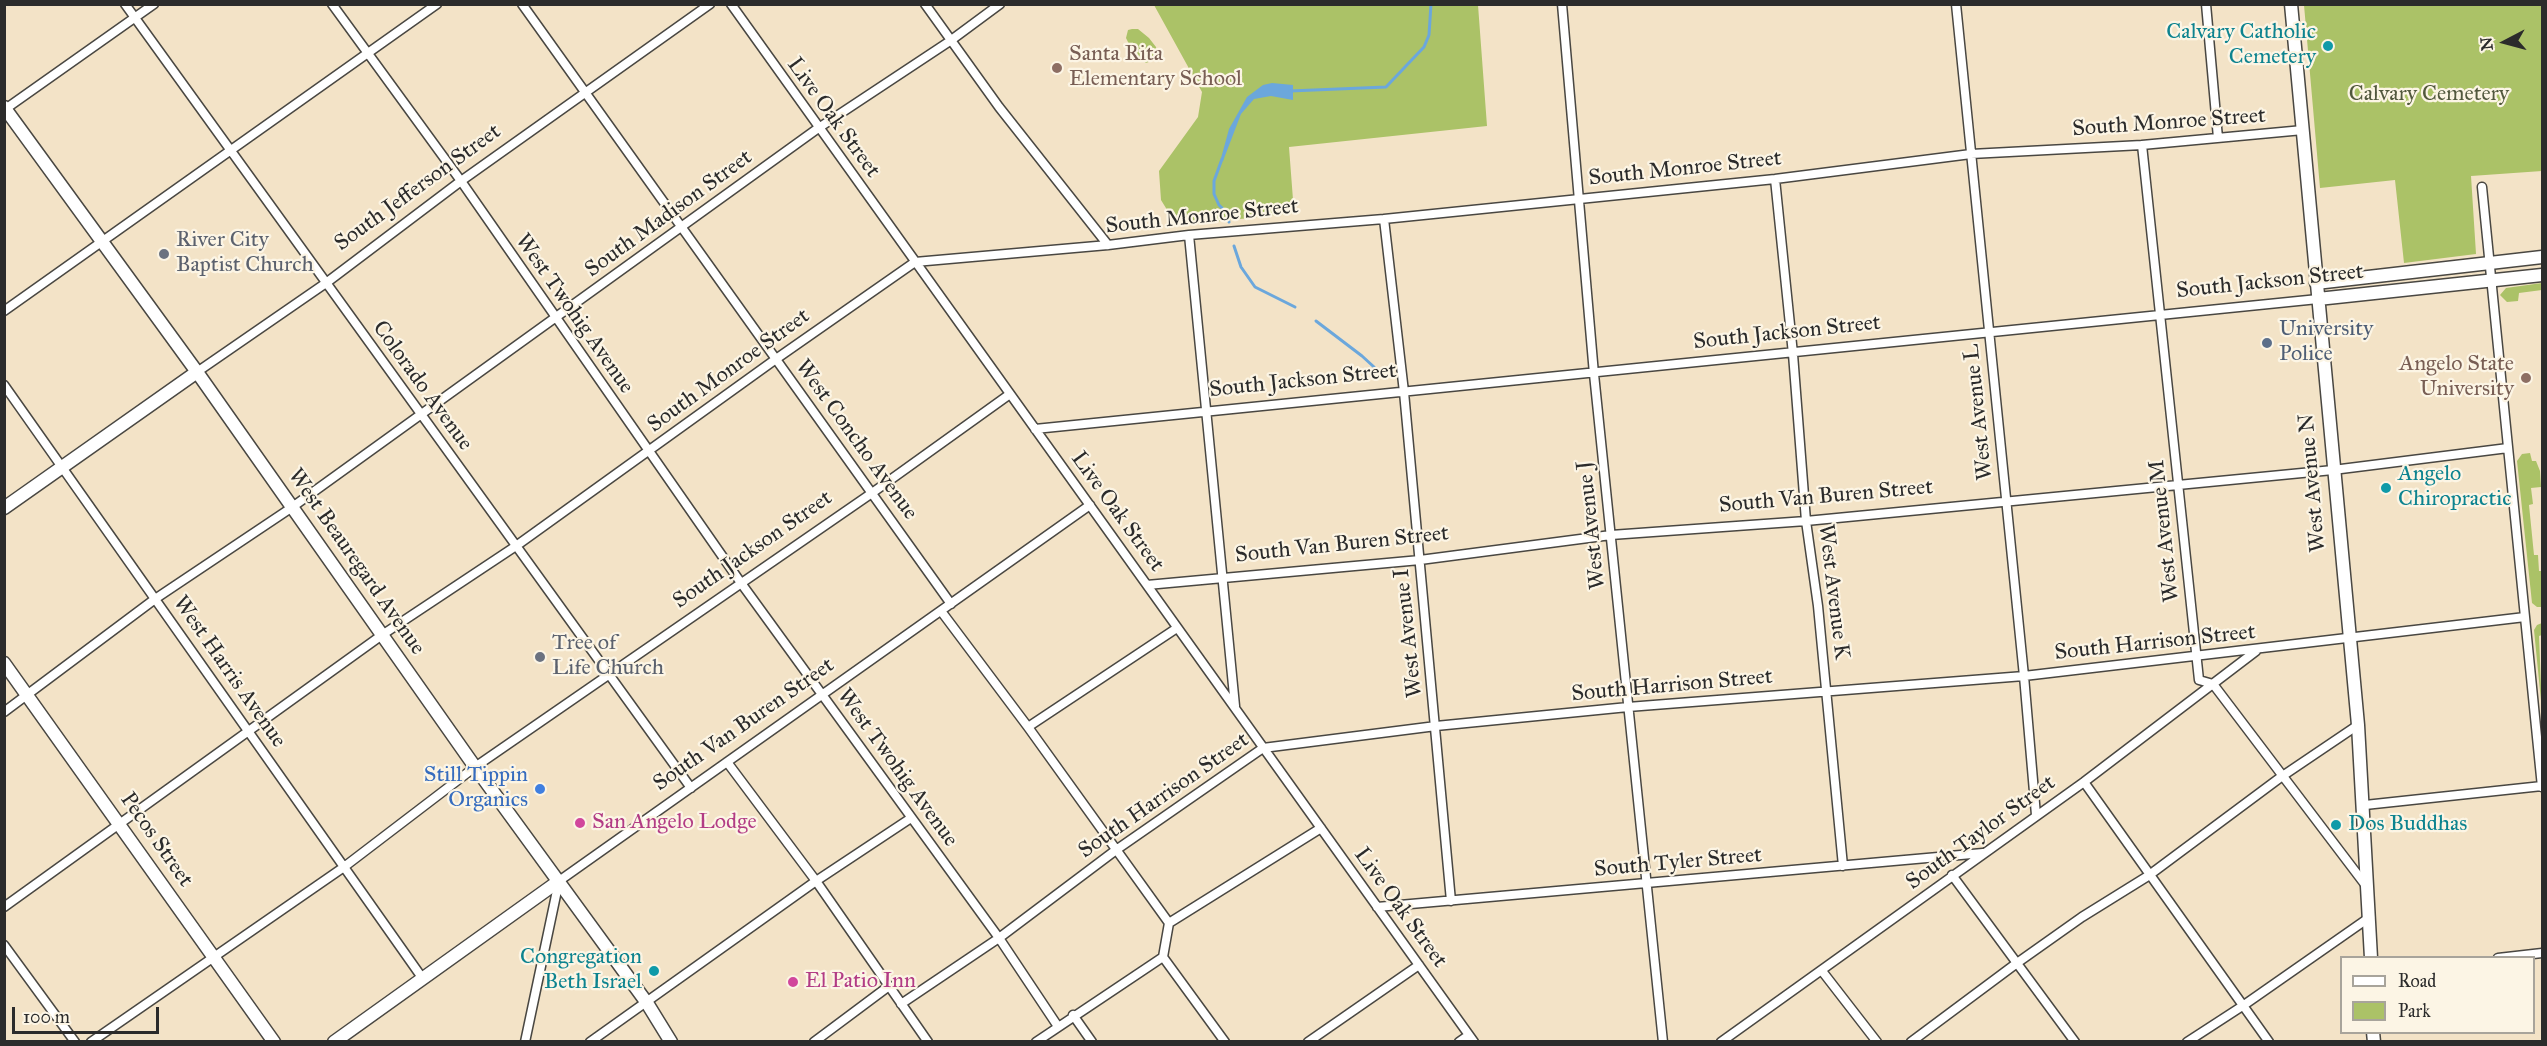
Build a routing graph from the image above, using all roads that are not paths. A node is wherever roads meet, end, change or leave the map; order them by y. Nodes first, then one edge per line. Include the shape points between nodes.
1 (125, 4) edge
2 (154, 4) edge
3 (332, 4) edge
4 (437, 4) edge
5 (522, 4) edge
6 (710, 4) edge
7 (731, 4) edge
8 (925, 4) edge
9 (1000, 4) edge
10 (1562, 4) edge
11 (1956, 4) edge
12 (2206, 4) edge
13 (2291, 4) edge
14 (135, 18) junction
15 (950, 41) junction
16 (368, 54) junction
17 (586, 93) junction
18 (5, 108) edge
19 (817, 129) junction
20 (2303, 130) junction
21 (2218, 138) junction
22 (2142, 145) junction
23 (229, 149) junction
24 (1971, 154) junction
25 (1775, 179) junction
26 (461, 181) junction
27 (2482, 187) dead end
28 (1580, 198) junction
29 (1384, 219) junction
30 (682, 227) junction
31 (1189, 235) junction
32 (100, 242) junction
33 (1108, 245) junction
34 (2542, 256) edge
35 (915, 262) junction
36 (2490, 263) junction
37 (2542, 274) edge
38 (2492, 282) junction
39 (326, 283) junction
40 (2316, 283) junction
41 (2318, 299) junction
42 (4, 311) edge
43 (2161, 314) junction
44 (556, 318) junction
45 (1990, 334) junction
46 (1793, 354) junction
47 (776, 359) junction
48 (197, 372) junction
49 (1594, 374) junction
50 (4, 386) edge
51 (1404, 392) junction
52 (1010, 394) junction
53 (1206, 412) junction
54 (421, 415) junction
55 (1035, 429) junction
56 (2508, 448) junction
57 (648, 452) junction
58 (62, 467) junction
59 (2333, 470) junction
60 (2178, 485) junction
61 (872, 493) junction
62 (2006, 501) junction
63 (1090, 505) junction
64 (4, 508) edge
65 (291, 508) junction
66 (1806, 521) junction
67 (1611, 535) junction
68 (516, 546) junction
69 (1420, 560) junction
70 (1222, 579) junction
71 (741, 583) junction
72 (1147, 585) junction
73 (155, 599) junction
74 (951, 604) junction
75 (941, 611) junction
76 (2525, 617) junction
77 (1177, 628) junction
78 (382, 635) junction
79 (2349, 638) junction
80 (2258, 650) junction
81 (2196, 656) junction
82 (4, 663) edge
83 (609, 676) junction
84 (2024, 676) junction
85 (2213, 684) junction
86 (1827, 691) junction
87 (28, 695) junction
88 (822, 695) junction
89 (1628, 707) junction
90 (1235, 708) junction
91 (4, 712) edge
92 (2358, 725) junction
93 (1436, 726) junction
94 (1028, 727) junction
95 (249, 732) junction
96 (1263, 748) junction
97 (727, 762) junction
98 (475, 767) junction
99 (2281, 777) junction
100 (2084, 782) junction
101 (2542, 787) edge
102 (691, 788) junction
103 (2365, 805) junction
104 (2036, 815) junction
105 (911, 818) junction
106 (119, 824) junction
107 (1321, 828) junction
108 (1116, 850) junction
109 (1983, 853) junction
110 (1843, 866) junction
111 (344, 867) junction
112 (1952, 875) junction
113 (2148, 876) junction
114 (559, 881) junction
115 (816, 881) junction
116 (1648, 885) junction
117 (2369, 889) junction
118 (1451, 901) junction
119 (4, 907) edge
120 (1377, 908) junction
121 (2370, 917) junction
122 (1169, 923) junction
123 (999, 938) junction
124 (4, 945) edge
125 (2542, 953) edge
126 (213, 956) junction
127 (2371, 956) edge
128 (2509, 956) edge
129 (1163, 957) junction
130 (2017, 963) junction
131 (1419, 965) junction
132 (1822, 971) junction
133 (423, 979) junction
134 (889, 986) junction
135 (646, 1003) junction
136 (901, 1004) junction
137 (2244, 1005) junction
138 (1074, 1015) junction
139 (1058, 1025) junction
140 (1471, 1038) edge
141 (75, 1041) edge
142 (91, 1041) edge
143 (274, 1041) edge
144 (334, 1041) edge
145 (525, 1041) edge
146 (590, 1041) edge
147 (671, 1041) edge
148 (814, 1041) edge
149 (928, 1041) edge
150 (1036, 1041) edge
151 (1092, 1041) edge
152 (1225, 1041) edge
153 (1308, 1041) edge
154 (1459, 1041) edge
155 (1663, 1041) edge
156 (1721, 1041) edge
157 (1876, 1041) edge
158 (1911, 1041) edge
159 (2075, 1041) edge
160 (2187, 1041) edge
161 (2269, 1041) edge

1 - 14 street, Colorado Avenue
2 - 14 street
3 - 16 street, West Twohig Avenue
4 - 16 street
5 - 17 street, West Concho Avenue
6 - 17 street, South Jefferson Street
7 - 19 street, Live Oak Street
8 - 15 street
9 - 15 street, South Madison Street
10 - 28 street, West Avenue J
11 - 24 street, West Avenue L
12 - 21 street
13 - 20 main road, West Avenue N
14 - 18 street
14 - 23 street, Colorado Avenue
15 - 19 street, South Madison Street
15 - 33 street
16 - 23 street
16 - 26 street, West Twohig Avenue
17 - 26 street, South Jefferson Street
17 - 30 street, West Concho Avenue
18 - 32 main road, West Beauregard Avenue
19 - 30 street, South Madison Street
19 - 35 street, Live Oak Street
20 - 21 street, South Monroe Street
20 - 40 main road, West Avenue N
21 - 22 street, South Monroe Street
22 - 24 street, South Monroe Street
22 - 43 street, West Avenue M
23 - 32 street
23 - 39 street, Colorado Avenue
24 - 25 street, South Monroe Street
24 - 45 street, West Avenue L
25 - 28 street, South Monroe Street
25 - 46 street, West Avenue K
26 - 39 street, South Jefferson Street
26 - 44 street, West Twohig Avenue
27 - 36 street
28 - 29 street, South Monroe Street
28 - 49 street, West Avenue J
29 - 31 street, South Monroe Street
29 - 51 street, West Avenue I
30 - 44 street, South Madison Street
30 - 47 street, West Concho Avenue
31 - 33 street, South Monroe Street
31 - 53 street
32 - 42 street
32 - 48 main road, West Beauregard Avenue
33 - 35 street, South Monroe Street
34 - 36 main road, South Jackson Street
35 - 47 street, South Monroe Street
35 - 52 street, Live Oak Street
36 - 38 street
36 - 40 main road, South Jackson Street
37 - 38 main road, South Jackson Street
38 - 41 main road, South Jackson Street
38 - 56 street
39 - 48 street, South Jefferson Street
39 - 54 street, Colorado Avenue
40 - 41 main road, West Avenue N
41 - 43 street, South Jackson Street
41 - 59 main road, West Avenue N
43 - 45 street, South Jackson Street
43 - 60 street, West Avenue M
44 - 54 street, South Madison Street
44 - 57 street, West Twohig Avenue
45 - 46 street, South Jackson Street
45 - 62 street, West Avenue L
46 - 49 street, South Jackson Street
46 - 66 street, West Avenue K
47 - 57 street, South Monroe Street
47 - 61 street, West Concho Avenue
48 - 58 main road, South Jefferson Street
48 - 65 main road, West Beauregard Avenue
49 - 51 street, South Jackson Street
49 - 67 street, West Avenue J
50 - 58 street, West Harris Avenue
51 - 53 street, South Jackson Street
51 - 69 street, West Avenue I
52 - 55 street, Live Oak Street
52 - 61 street, South Jackson Street
53 - 55 street, South Jackson Street
53 - 70 street
54 - 65 street, South Madison Street
54 - 68 street, Colorado Avenue
55 - 63 street, Live Oak Street
56 - 59 street, South Van Buren Street
56 - 76 street
57 - 68 street, South Monroe Street
57 - 71 street, West Twohig Avenue
58 - 64 main road, South Jefferson Street
58 - 73 street, West Harris Avenue
59 - 60 street, South Van Buren Street
59 - 79 main road, West Avenue N
60 - 62 street, South Van Buren Street
60 - 81 street, West Avenue M
61 - 71 street, South Jackson Street
61 - 74 street, West Concho Avenue
62 - 66 street, South Van Buren Street
62 - 84 street, West Avenue L
63 - 72 street, Live Oak Street
63 - 74 street, South Van Buren Street
65 - 73 street, South Madison Street
65 - 78 main road, West Beauregard Avenue
66 - 67 street, South Van Buren Street
66 - 86 street, West Avenue K
67 - 69 street, South Van Buren Street
67 - 89 street, West Avenue J
68 - 78 street, South Monroe Street
68 - 83 street, Colorado Avenue
69 - 70 street, South Van Buren Street
69 - 93 street, West Avenue I
70 - 72 street, South Van Buren Street
70 - 90 street
71 - 83 street, South Jackson Street
71 - 88 street, West Twohig Avenue
72 - 77 street, Live Oak Street
73 - 87 street, South Madison Street
73 - 95 street, West Harris Avenue
74 - 75 street, South Van Buren Street
75 - 88 street, South Van Buren Street
75 - 94 street
76 - 79 street, South Harrison Street
76 - 101 street
77 - 90 street, Live Oak Street
77 - 94 street
78 - 95 street, South Monroe Street
78 - 98 main road, West Beauregard Avenue
79 - 80 street, South Harrison Street
79 - 92 main road, West Avenue N
80 - 81 street, South Harrison Street
80 - 85 street, South Taylor Street
81 - 84 street, South Harrison Street
81 - 85 street, West Avenue M via 2199,680
82 - 87 main road, Pecos Street
83 - 98 street, South Jackson Street
83 - 102 street, Colorado Avenue
84 - 86 street, South Harrison Street
84 - 104 street, West Avenue L
85 - 99 street, West Avenue M
85 - 100 street, South Taylor Street
86 - 89 street, South Harrison Street
86 - 110 street, West Avenue K
87 - 91 street, South Madison Street
87 - 106 main road, Pecos Street
88 - 97 street, South Van Buren Street
88 - 105 street, West Twohig Avenue
89 - 93 street, South Harrison Street
89 - 116 street, West Avenue J
90 - 96 street, Live Oak Street
92 - 99 street
92 - 103 main road, West Avenue N
93 - 96 street, South Harrison Street
93 - 118 street, West Avenue I
94 - 108 street
95 - 106 street, South Monroe Street
95 - 111 street, West Harris Avenue
96 - 107 street, Live Oak Street
96 - 108 street, South Harrison Street
97 - 102 street, South Van Buren Street
97 - 115 street
98 - 111 street, South Jackson Street
98 - 114 main road, West Beauregard Avenue
99 - 113 street
99 - 117 street, West Avenue M
100 - 104 street, South Taylor Street
100 - 113 street
101 - 103 street
102 - 114 street, South Van Buren Street
103 - 117 main road, West Avenue N
104 - 109 street, South Taylor Street
105 - 115 street
105 - 123 street, West Twohig Avenue
106 - 119 street, South Monroe Street
106 - 126 main road, Pecos Street
107 - 120 street, Live Oak Street
107 - 122 street
108 - 122 street
108 - 123 street, South Harrison Street
109 - 110 street, South Tyler Street
109 - 112 street, South Taylor Street
110 - 116 street, South Tyler Street
111 - 126 street, South Jackson Street
111 - 133 street, West Harris Avenue
112 - 130 street
112 - 132 street, South Taylor Street
113 - 130 street
113 - 137 street
114 - 133 main road, South Van Buren Street
114 - 135 main road, West Beauregard Avenue
114 - 145 street
115 - 134 street
115 - 135 street
116 - 118 street, South Tyler Street
116 - 155 street, West Avenue J
117 - 121 main road, West Avenue N
118 - 120 street, South Tyler Street
120 - 131 street, Live Oak Street
121 - 127 main road, West Avenue N
121 - 137 street
122 - 129 street
123 - 136 street, South Harrison Street
123 - 139 street, West Twohig Avenue
124 - 141 street
125 - 128 street
126 - 142 street, South Jackson Street
126 - 143 main road, Pecos Street
129 - 138 street
129 - 152 street
130 - 158 street
130 - 159 street
131 - 140 street, Live Oak Street
131 - 153 street
132 - 156 street, South Taylor Street
132 - 157 street
133 - 144 main road, South Van Buren Street
134 - 136 street
134 - 148 street
135 - 146 street
135 - 147 main road, West Beauregard Avenue
136 - 149 street
137 - 160 street
137 - 161 street
138 - 139 street
138 - 151 street
139 - 150 street
140 - 154 street

